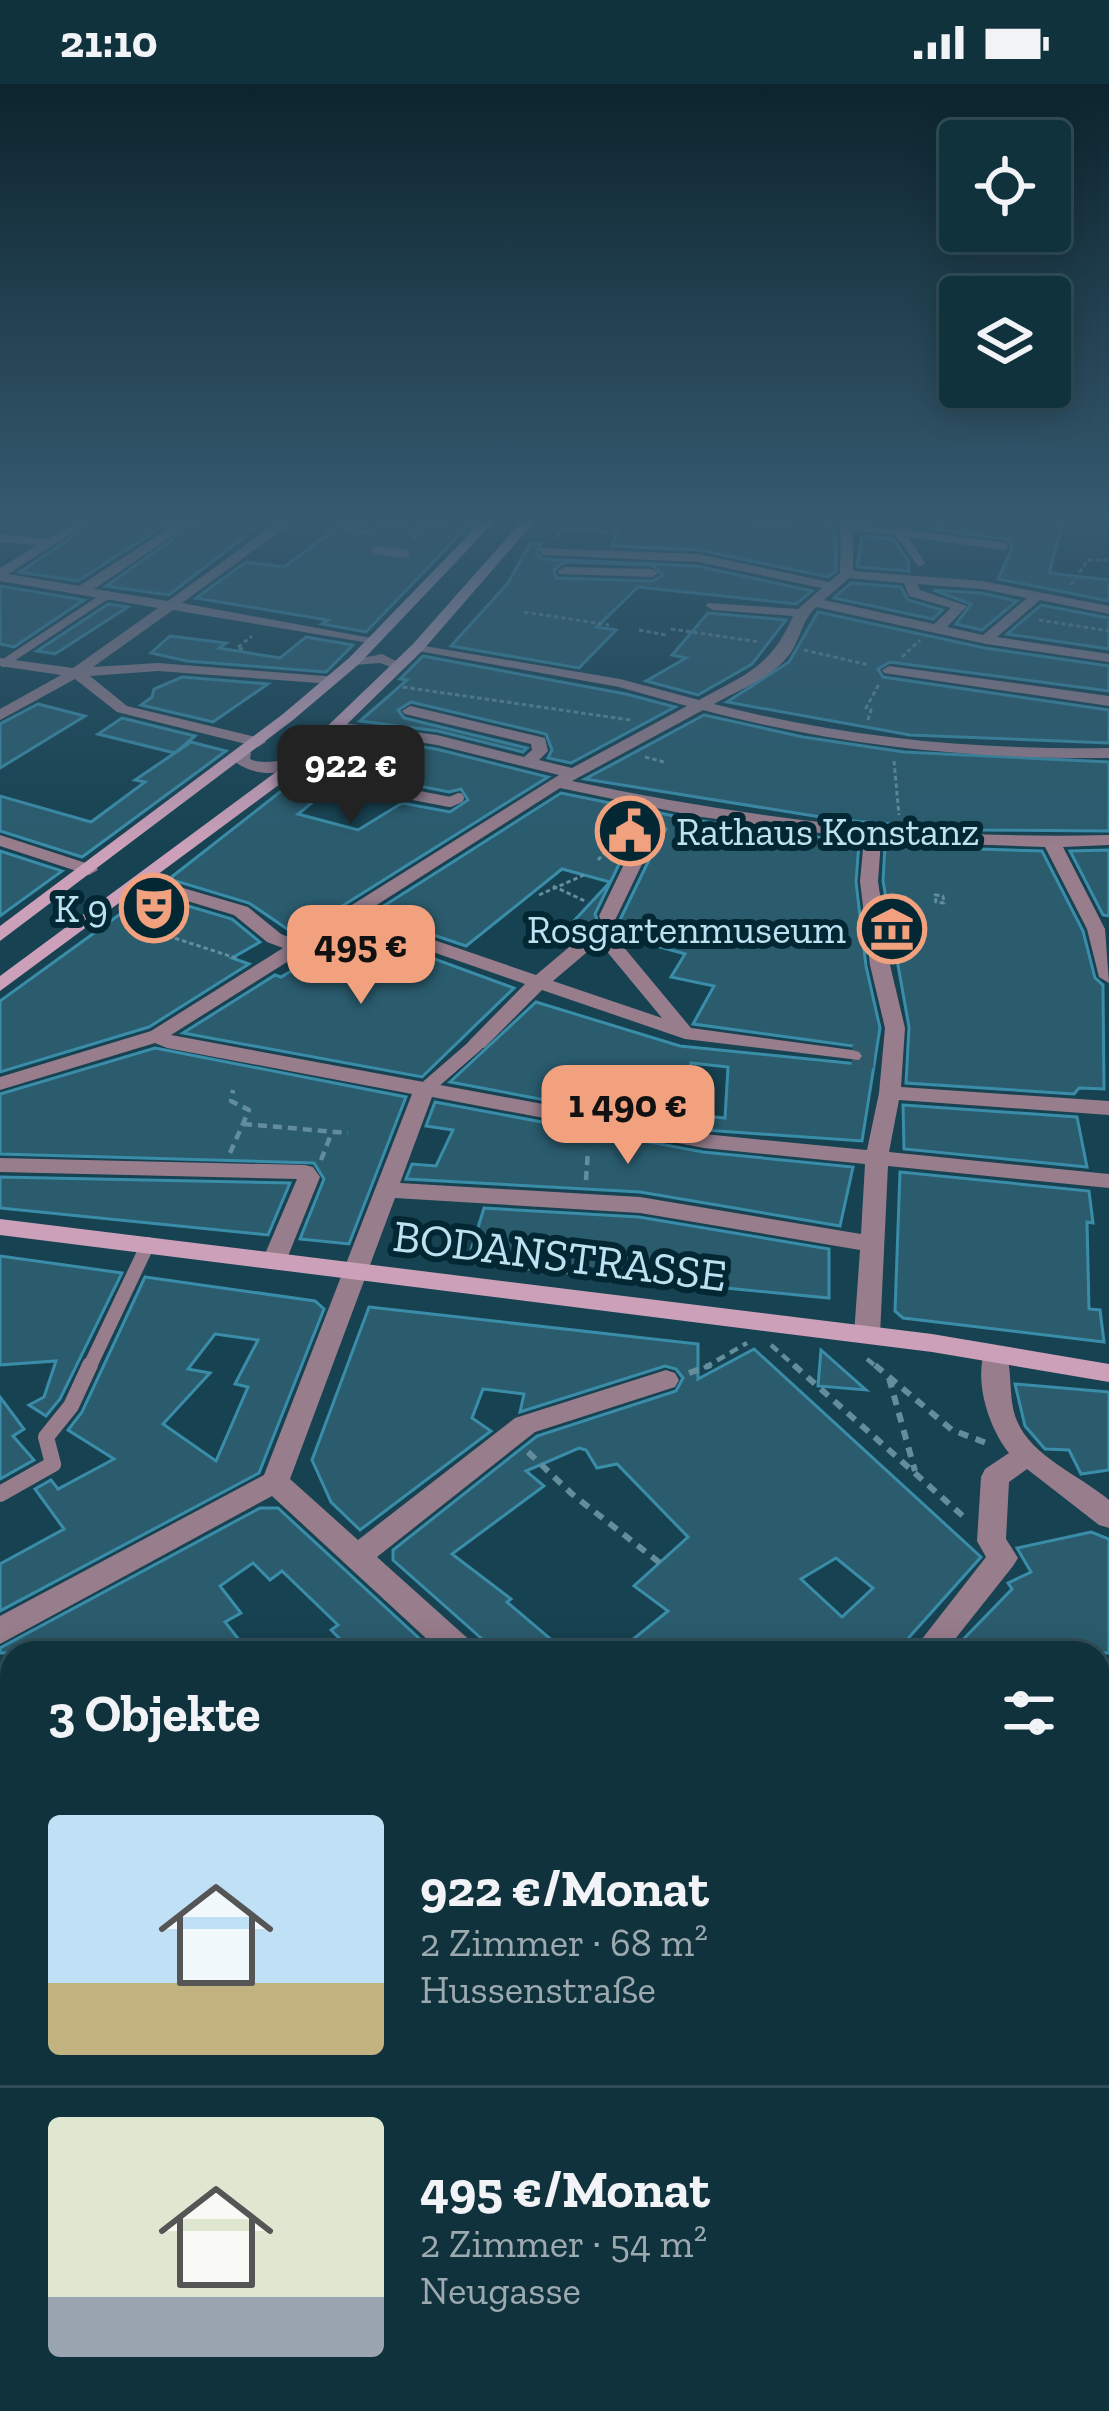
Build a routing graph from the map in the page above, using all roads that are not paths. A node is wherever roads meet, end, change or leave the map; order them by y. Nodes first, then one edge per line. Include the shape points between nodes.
1 (53, 630) edge
2 (137, 630) edge
3 (312, 630) edge
4 (383, 630) edge
5 (433, 630) edge
6 (796, 630) edge
7 (940, 630) edge
8 (998, 630) edge
9 (374, 640) junction
10 (986, 640) junction
11 (418, 647) junction
12 (1109, 658) edge
13 (2, 662) edge
14 (354, 662) junction
15 (399, 665) junction
16 (889, 670) road end
17 (76, 673) junction
18 (332, 680) junction
19 (1109, 701) edge
20 (700, 706) junction
21 (410, 711) dead end
22 (0, 716) edge
23 (340, 724) junction
24 (250, 747) junction
25 (1109, 753) edge
26 (526, 762) junction
27 (297, 769) junction
28 (565, 778) junction
29 (331, 779) dead end
30 (459, 798) dead end
31 (653, 830) junction
32 (873, 837) junction
33 (0, 840) edge
34 (1109, 840) edge
35 (1057, 851) junction
36 (89, 869) junction
37 (143, 882) junction
38 (608, 916) dead end
39 (350, 917) junction
40 (1102, 930) edge
41 (0, 935) edge
42 (300, 948) junction
43 (1109, 977) edge
44 (537, 983) junction
45 (0, 985) edge
46 (685, 1033) junction
47 (158, 1036) junction
48 (477, 1044) joint
49 (852, 1056) tunnel mouth
50 (0, 1084) edge
51 (424, 1090) junction
52 (890, 1094) junction
53 (1109, 1108) edge
54 (877, 1158) junction
55 (0, 1165) edge
56 (1109, 1180) edge
57 (387, 1190) junction
58 (0, 1227) edge
59 (148, 1244) junction
60 (870, 1244) junction
61 (274, 1262) junction
62 (358, 1272) junction
63 (866, 1347) junction
64 (994, 1354) junction
65 (1109, 1372) edge
66 (666, 1380) road end
67 (1024, 1456) junction
68 (275, 1482) junction
69 (0, 1494) edge
70 (1109, 1517) edge
71 (358, 1556) junction
72 (0, 1631) edge
73 (450, 1641) edge
74 (934, 1641) edge

1 - 13 lane
2 - 17 street
3 - 9 street
4 - 9 main road
5 - 11 main road
6 - 20 street via 768,668
7 - 10 street
8 - 10 street
9 - 14 main road
10 - 12 street
11 - 15 main road
11 - 20 street via 620,683
13 - 17 street
14 - 15 street
14 - 18 main road
15 - 23 main road
16 - 19 street
17 - 18 street via 158,668
17 - 22 street
17 - 24 street via 122,709
18 - 24 main road
20 - 25 street via 892,744
20 - 28 street
21 - 26 street via 539,741 540,752
23 - 26 street
23 - 27 main road
24 - 27 street via 242,761 258,769
24 - 36 main road
26 - 28 street
27 - 37 main road
28 - 31 street
28 - 39 street
29 - 30 lane
31 - 32 street
31 - 38 street
32 - 35 street
32 - 52 street via 869,880 892,1004
33 - 36 street
34 - 35 street
35 - 40 street
36 - 41 main road
37 - 42 street via 241,911
37 - 45 main road
39 - 42 street
39 - 44 street
40 - 43 street
42 - 47 street
44 - 46 street
44 - 46 street via 600,931
44 - 48 street
46 - 49 street
47 - 50 street
47 - 51 street
48 - 51 lane
51 - 54 street via 704,1141
51 - 57 street
52 - 53 street
52 - 54 street
54 - 56 street
54 - 60 street
55 - 61 street via 305,1172
57 - 60 street via 640,1205
57 - 62 street
58 - 59 main road, BODANSTRASSE
59 - 61 main road, BODANSTRASSE
59 - 69 lane via 71,1406 46,1437 53,1464
60 - 63 street
61 - 62 main road, BODANSTRASSE
62 - 63 main road, BODANSTRASSE
62 - 68 street
63 - 64 main road, BODANSTRASSE
64 - 65 main road, BODANSTRASSE
64 - 67 street via 1003,1421
66 - 71 street via 525,1425
67 - 70 street
67 - 74 street via 995,1477 997,1549
68 - 71 street
68 - 72 street
71 - 73 street

